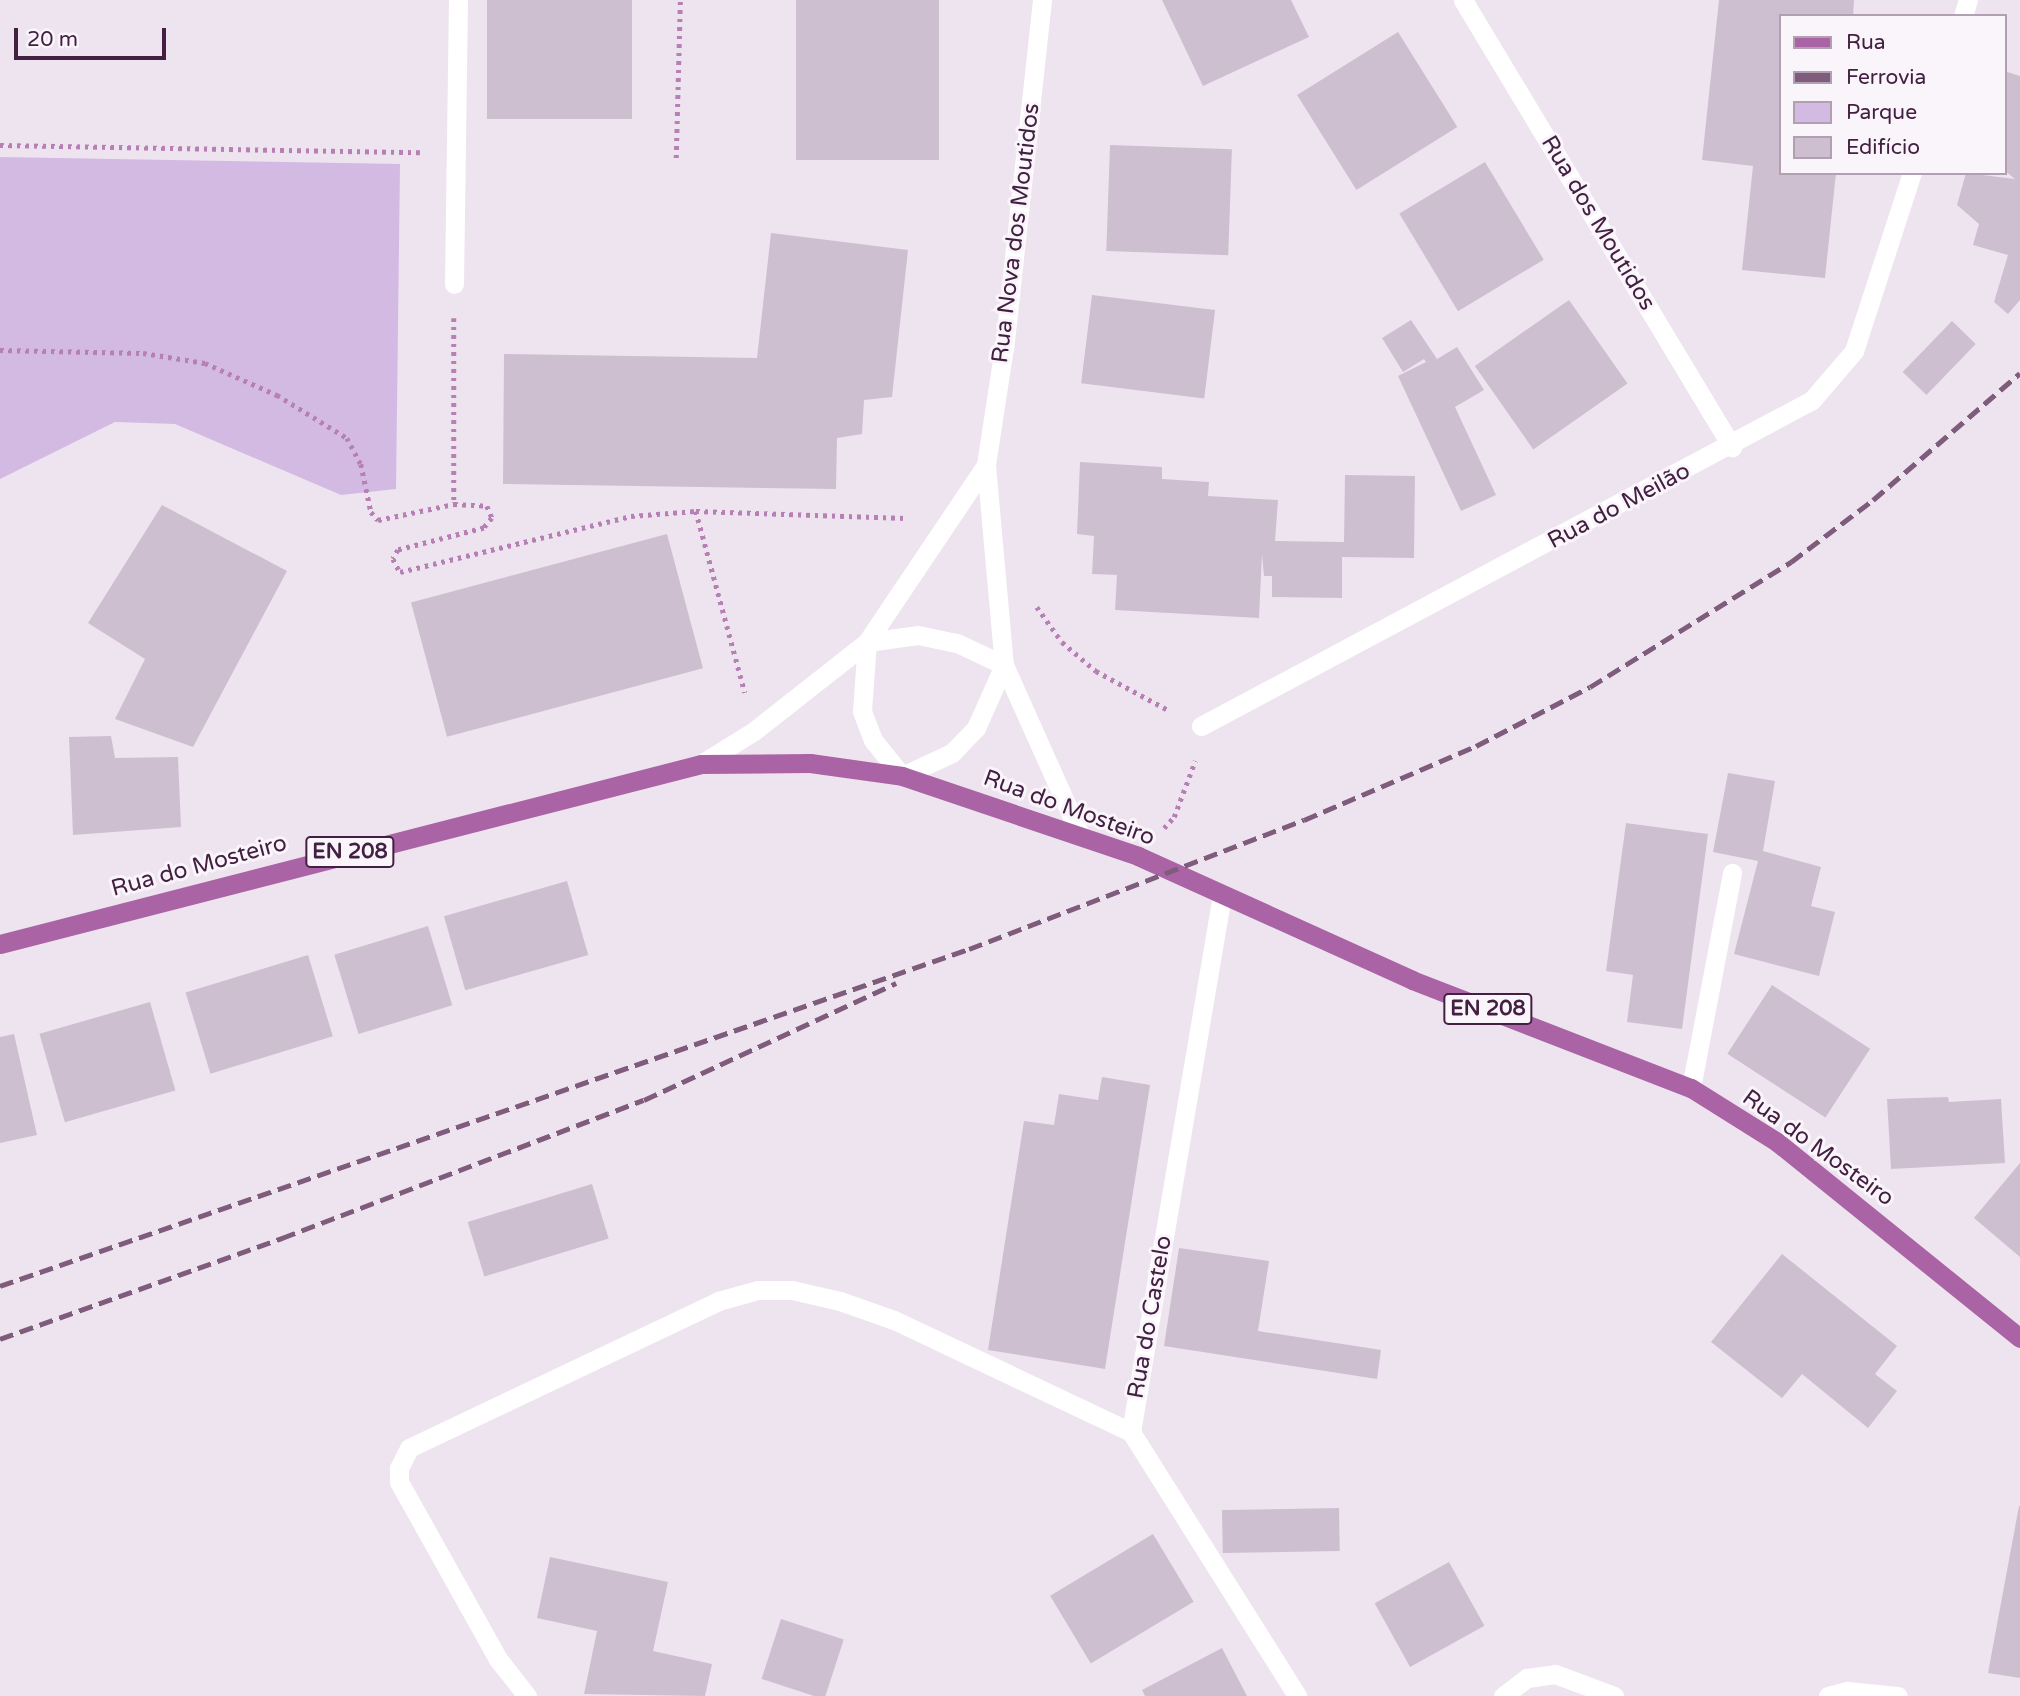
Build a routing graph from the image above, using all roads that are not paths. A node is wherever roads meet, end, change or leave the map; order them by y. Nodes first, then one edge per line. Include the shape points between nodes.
1 (458, 0) edge
2 (1042, 0) edge
3 (1463, 0) edge
4 (1911, 175) edge
5 (454, 284) dead end
6 (1732, 447) junction
7 (986, 465) junction
8 (867, 642) junction
9 (1004, 665) junction
10 (1201, 726) road end
11 (701, 764) junction
12 (902, 776) junction
13 (1079, 833) junction
14 (1732, 873) dead end
15 (1222, 895) junction
16 (0, 944) edge
17 (1691, 1087) junction
18 (2020, 1338) edge
19 (1131, 1432) junction
20 (527, 1696) edge
21 (1297, 1696) edge
22 (1503, 1696) edge
23 (1614, 1696) edge
24 (1828, 1696) edge
25 (1898, 1696) edge

1 - 5 street
2 - 7 street, Rua Nova dos Moutidos via 1004,347
3 - 6 street, Rua dos Moutidos
4 - 6 street, Rua do Meilão via 1854,351 1812,401
6 - 10 street, Rua do Meilão
7 - 8 street, Rua Nova dos Moutidos
7 - 9 street, Rua Nova dos Moutidos
8 - 9 street via 918,635 957,643
8 - 11 street, Rua Nova dos Moutidos via 754,731
8 - 12 street, Rua Nova dos Moutidos via 862,711 873,740
9 - 12 street, Rua Nova dos Moutidos via 976,728 952,753
9 - 13 street, Rua Nova dos Moutidos
11 - 12 main road, Rua do Mosteiro / EN 208 via 810,762
11 - 16 main road, Rua do Mosteiro / EN 208
12 - 13 main road, Rua do Mosteiro / EN 208
13 - 15 main road, Rua do Mosteiro / EN 208
14 - 17 street
15 - 17 main road, Rua do Mosteiro / EN 208 via 1412,980
15 - 19 street, Rua do Castelo
17 - 18 main road, Rua do Mosteiro / EN 208 via 1777,1142
19 - 20 street via 894,1320 840,1301 792,1290 758,1290 718,1301 409,1448 400,1468 400,1482 416,1517 498,1659
19 - 21 street, Rua do Castelo
22 - 23 street via 1527,1678 1555,1674
24 - 25 street via 1847,1691

